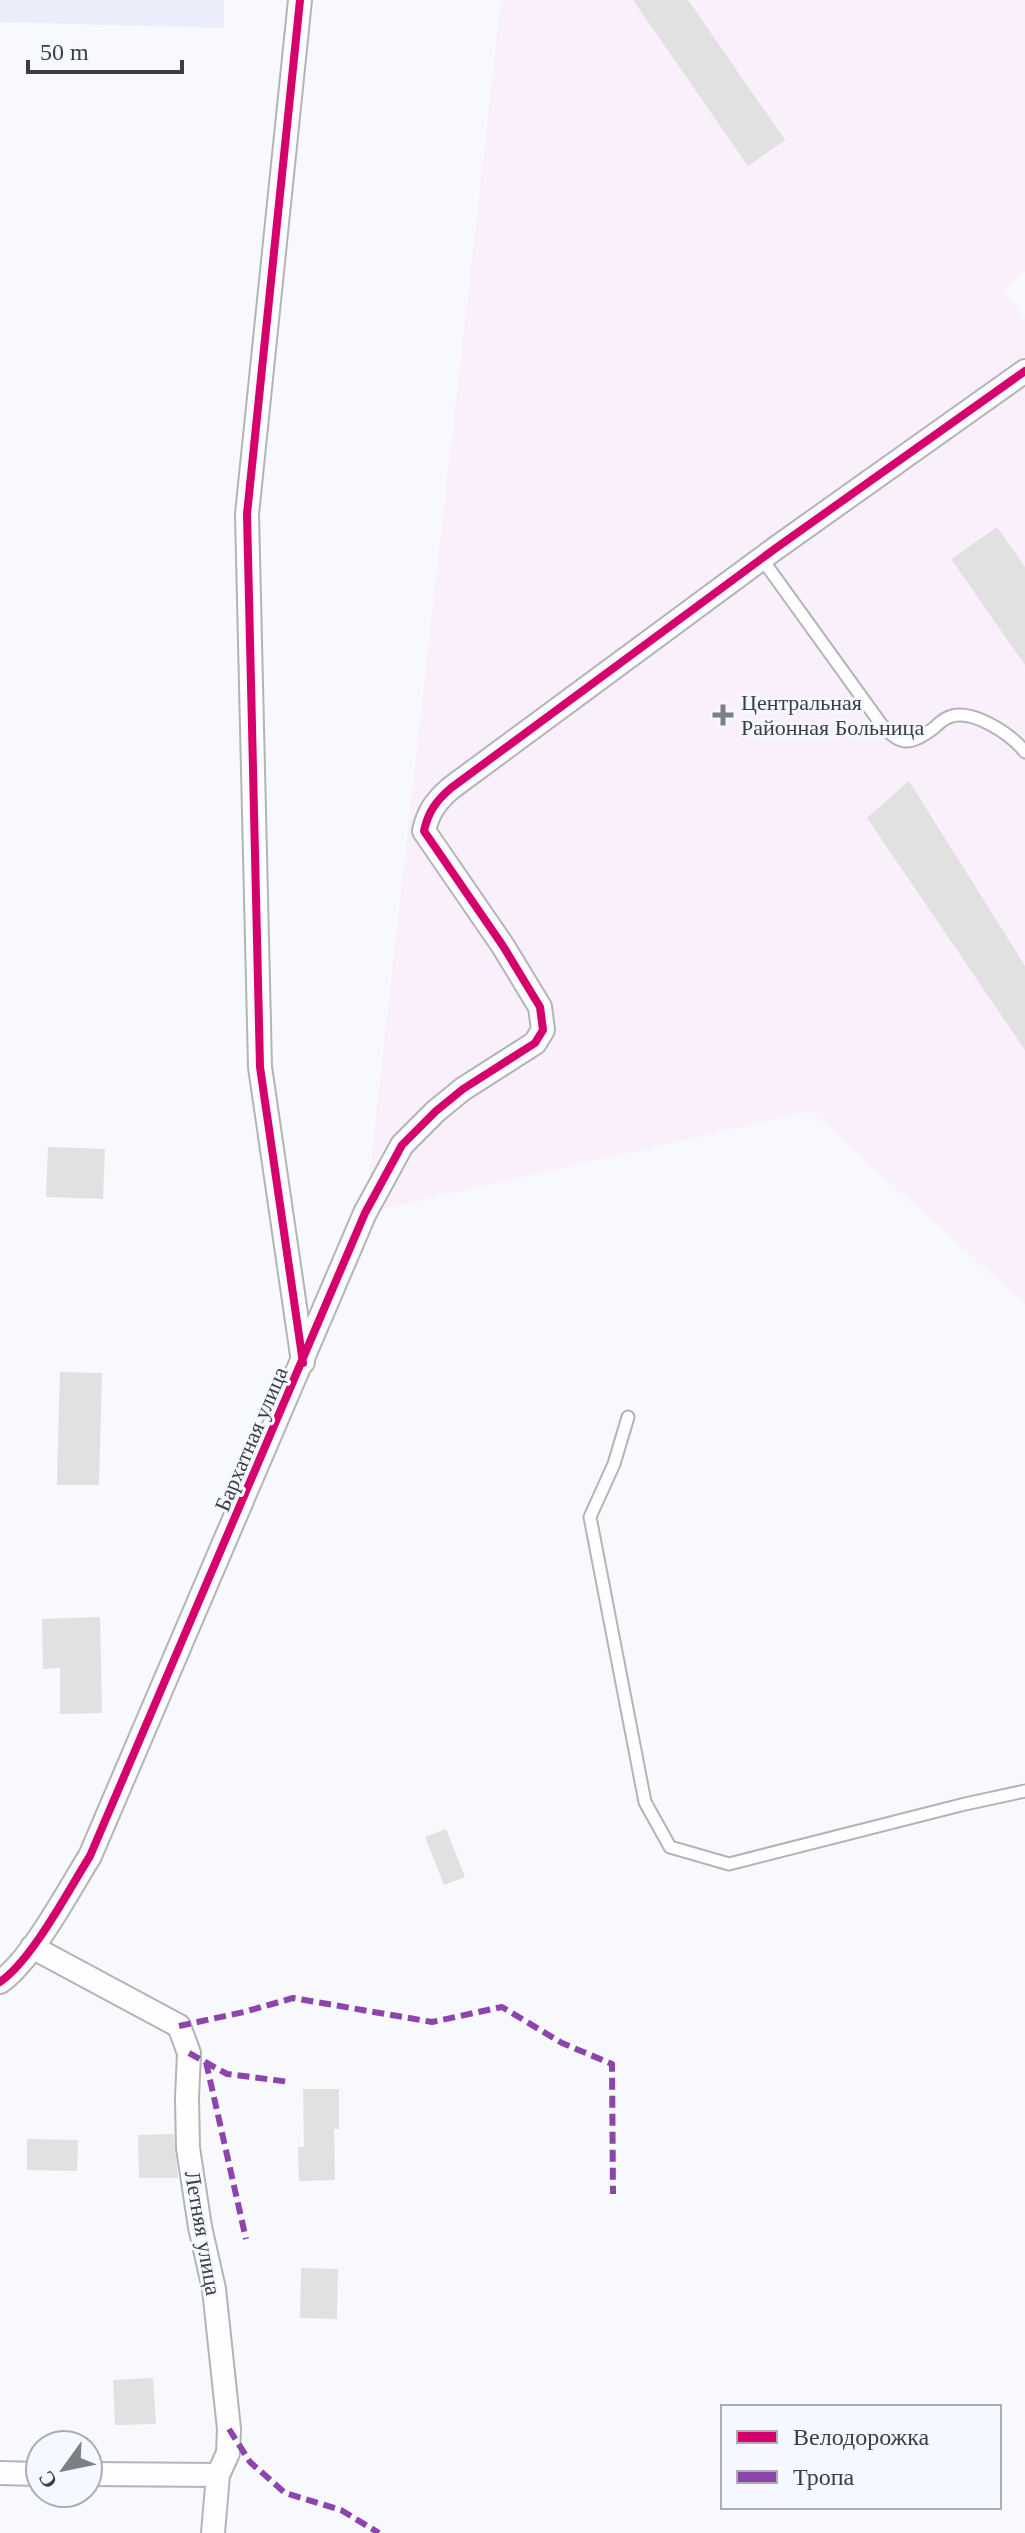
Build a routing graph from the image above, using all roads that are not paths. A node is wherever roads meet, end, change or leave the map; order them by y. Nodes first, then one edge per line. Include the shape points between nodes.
1 (300, 0) edge
2 (1025, 371) edge
3 (762, 559) junction
4 (1025, 752) edge
5 (303, 1363) junction
6 (628, 1417) dead end
7 (1025, 1791) edge
8 (32, 1947) junction
9 (0, 1982) edge
10 (0, 2473) edge
11 (24, 2474) edge
12 (104, 2474) edge
13 (218, 2475) junction
14 (213, 2533) edge

1 - 5 street via 247,514 260,1067
2 - 3 street
3 - 4 lane via 894,738 906,741 949,716 971,714
3 - 5 street, Бархатная улица via 451,788 428,813 424,831 540,1007 543,1030 535,1043 463,1089 402,1145 365,1213
5 - 8 street, Бархатная улица via 90,1856
6 - 7 lane via 590,1517 645,1802 670,1847 729,1864
8 - 9 street, Бархатная улица
8 - 13 street, Летняя улица via 179,2026 189,2053 188,2148 214,2289 229,2429 228,2453
10 - 11 street
12 - 13 street
13 - 14 street, Летняя улица

